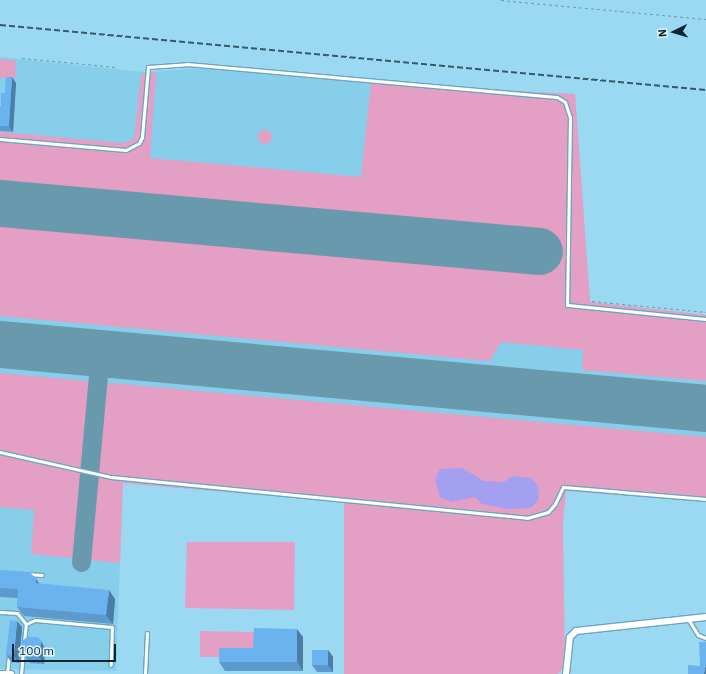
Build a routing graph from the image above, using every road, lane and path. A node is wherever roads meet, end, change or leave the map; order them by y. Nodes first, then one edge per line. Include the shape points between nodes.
1 (501, 0) edge
2 (706, 19) edge
3 (22, 58) dead end
4 (117, 67) dead end
5 (0, 139) edge
6 (592, 301) dead end
7 (706, 312) edge
8 (706, 318) edge
9 (0, 452) edge
10 (706, 499) edge
11 (21, 573) edge
12 (42, 575) dead end
13 (0, 612) edge
14 (706, 618) edge
15 (688, 619) junction
16 (26, 624) junction
17 (147, 633) dead end
18 (706, 638) edge
19 (9, 651) edge
20 (111, 666) dead end
21 (0, 674) edge
22 (7, 674) edge
23 (10, 674) edge
24 (21, 674) edge
25 (145, 674) edge
26 (566, 674) edge

1 - 2 path
3 - 4 path
5 - 8 lane via 126,150 139,143 142,137 148,67 187,64 557,98 564,102 570,117 567,305
6 - 7 path
9 - 10 lane via 111,477 527,518 548,512 563,487
11 - 12 lane
13 - 16 lane via 17,613
14 - 15 street
15 - 18 lane via 698,635
15 - 26 street via 576,631 570,637
16 - 20 lane via 35,620 112,627
16 - 24 lane
17 - 25 lane
19 - 22 lane
21 - 22 street
22 - 23 street

